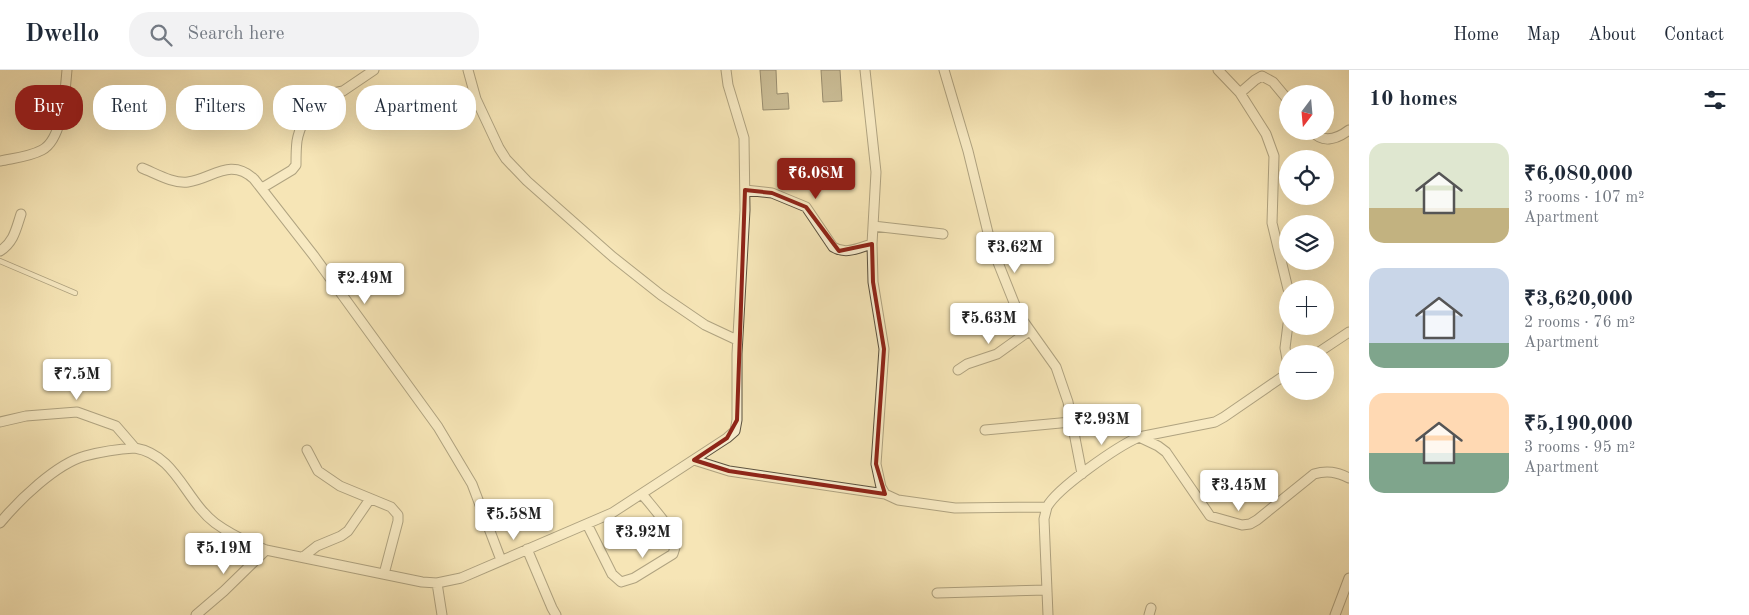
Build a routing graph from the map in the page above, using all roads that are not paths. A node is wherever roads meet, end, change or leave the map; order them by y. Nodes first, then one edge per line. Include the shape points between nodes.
1 (67, 70) edge
2 (374, 70) edge
3 (468, 70) edge
4 (726, 70) edge
5 (864, 70) edge
6 (944, 70) edge
7 (1218, 70) edge
8 (1279, 89) edge
9 (1240, 93) junction
10 (1349, 130) edge
11 (1334, 138) edge
12 (0, 161) edge
13 (142, 168) dead end
14 (262, 188) junction
15 (745, 190) junction
16 (21, 214) dead end
17 (873, 226) junction
18 (943, 234) dead end
19 (872, 244) junction
20 (0, 251) edge
21 (0, 261) edge
22 (1286, 280) edge
23 (75, 293) dead end
24 (1029, 330) junction
25 (1349, 332) edge
26 (737, 340) junction
27 (1330, 345) edge
28 (958, 370) dead end
29 (1279, 379) edge
30 (0, 422) edge
31 (1072, 422) junction
32 (985, 430) dead end
33 (1139, 437) junction
34 (135, 448) junction
35 (308, 450) dead end
36 (694, 460) junction
37 (1082, 474) junction
38 (1349, 478) edge
39 (642, 494) junction
40 (884, 494) junction
41 (370, 499) junction
42 (1048, 507) junction
43 (0, 523) edge
44 (587, 524) junction
45 (527, 549) junction
46 (266, 550) junction
47 (302, 557) junction
48 (501, 560) junction
49 (384, 574) junction
50 (1348, 581) edge
51 (437, 583) junction
52 (1047, 590) junction
53 (937, 593) dead end
54 (196, 615) edge
55 (442, 615) edge
56 (556, 615) edge
57 (1048, 615) edge
58 (1335, 615) edge

1 - 12 street via 60,118 50,144 43,150
2 - 14 street via 343,91 318,96 299,133 296,165
3 - 26 street via 476,99 499,148 527,181 661,295 705,325
4 - 15 street via 744,138
5 - 17 street via 876,172
6 - 24 street via 991,245 1018,315
7 - 9 street
8 - 9 street via 1262,76
9 - 22 street via 1266,134 1274,156 1272,223
10 - 11 street
13 - 14 street via 188,182 221,170 242,170
14 - 48 street via 438,427 472,484
15 - 19 street via 772,193 806,207 833,247 839,250 848,252
15 - 26 street
16 - 20 street via 14,237
17 - 18 street
17 - 19 street
19 - 40 street via 873,282 884,349 876,464
21 - 23 lane
24 - 28 street via 997,354
24 - 31 street via 1056,367
25 - 27 street
26 - 36 street via 737,420 734,430
29 - 33 street via 1214,422
30 - 34 street via 26,416 77,412 116,426
31 - 32 street
31 - 37 street
33 - 37 street
33 - 38 street via 1166,452 1210,516 1242,525 1257,520 1314,474 1332,471
34 - 43 street via 71,461 24,496
34 - 46 street via 162,459 215,523
35 - 41 street via 318,471 340,486
36 - 39 street
36 - 40 street via 729,471
37 - 42 street
39 - 44 street
39 - 44 street via 676,540 673,554 634,578 621,582 616,580
40 - 42 street via 898,500 955,508
41 - 47 street via 348,531
41 - 49 street via 391,507 398,515
42 - 52 street via 1044,519
44 - 45 street
45 - 48 street
45 - 56 street
46 - 47 street
46 - 54 street
47 - 49 street
48 - 51 street via 460,578
49 - 51 street
50 - 58 street
51 - 55 street
52 - 53 street
52 - 57 street

